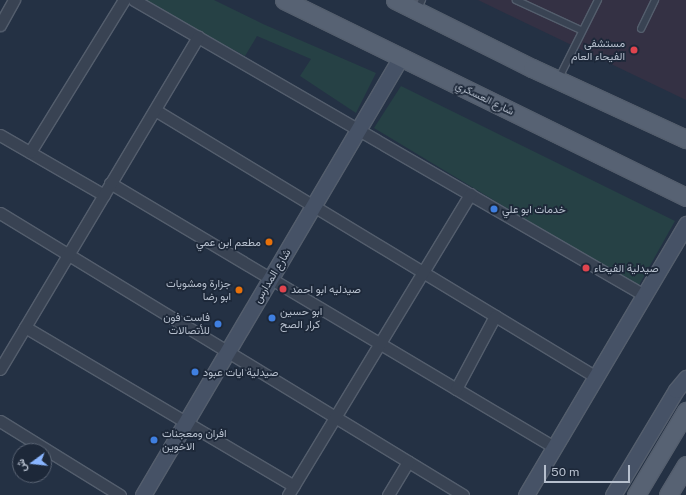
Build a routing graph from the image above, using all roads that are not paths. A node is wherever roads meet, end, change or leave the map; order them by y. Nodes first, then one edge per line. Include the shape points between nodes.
1 (14, 0) edge
2 (124, 0) edge
3 (134, 0) edge
4 (284, 0) edge
5 (395, 0) edge
6 (516, 0) edge
7 (593, 0) edge
8 (598, 0) edge
9 (655, 0) edge
10 (420, 6) edge
11 (589, 15) junction
12 (2, 17) edge
13 (641, 29) dead end
14 (581, 30) junction
15 (198, 37) junction
16 (402, 57) junction
17 (558, 80) junction
18 (155, 110) junction
19 (359, 130) junction
20 (0, 135) edge
21 (686, 139) edge
22 (30, 152) junction
23 (110, 183) junction
24 (470, 194) junction
25 (104, 195) junction
26 (686, 197) edge
27 (314, 206) junction
28 (0, 213) edge
29 (686, 224) edge
30 (68, 254) junction
31 (423, 272) junction
32 (271, 279) junction
33 (644, 295) junction
34 (495, 316) junction
35 (25, 327) junction
36 (380, 344) junction
37 (228, 352) junction
38 (0, 369) edge
39 (596, 377) junction
40 (686, 378) edge
41 (456, 389) junction
42 (686, 411) edge
43 (335, 417) junction
44 (0, 421) edge
45 (187, 421) junction
46 (554, 447) junction
47 (408, 462) junction
48 (686, 465) edge
49 (291, 490) edge
50 (145, 494) edge
51 (120, 495) edge
52 (388, 495) edge
53 (463, 495) edge
54 (526, 495) edge
55 (613, 495) edge
56 (636, 495) edge
57 (668, 495) edge

1 - 12 street
2 - 22 street
3 - 15 street
4 - 16 main road, شارع العسكري
5 - 10 main road
6 - 14 lane
7 - 11 lane
8 - 11 lane
9 - 13 lane
10 - 17 main road
11 - 14 lane
14 - 17 lane
15 - 18 street
15 - 19 street
16 - 19 street, شارع المدارس
16 - 26 main road, شارع العسكري
17 - 21 main road
18 - 23 street
18 - 27 street
19 - 24 street
19 - 27 street, شارع المدارس
20 - 22 street
22 - 25 street
23 - 25 street
23 - 32 street
24 - 31 street
24 - 33 street
25 - 30 street
27 - 31 street
27 - 32 street, شارع المدارس
28 - 30 street
29 - 33 street
30 - 35 street
30 - 37 street
31 - 34 street
31 - 36 street
32 - 36 street
32 - 37 street, شارع المدارس
33 - 39 street
34 - 39 street
34 - 41 street
35 - 38 street
35 - 45 street
36 - 41 street
36 - 43 street
37 - 43 street
37 - 45 street, شارع المدارس
39 - 46 street
40 - 55 street via 676,390
41 - 46 street
42 - 56 main road
43 - 47 street
43 - 49 street
44 - 51 street
45 - 49 street
45 - 50 street, شارع المدارس
46 - 54 street
47 - 52 street
47 - 53 street
48 - 57 main road

